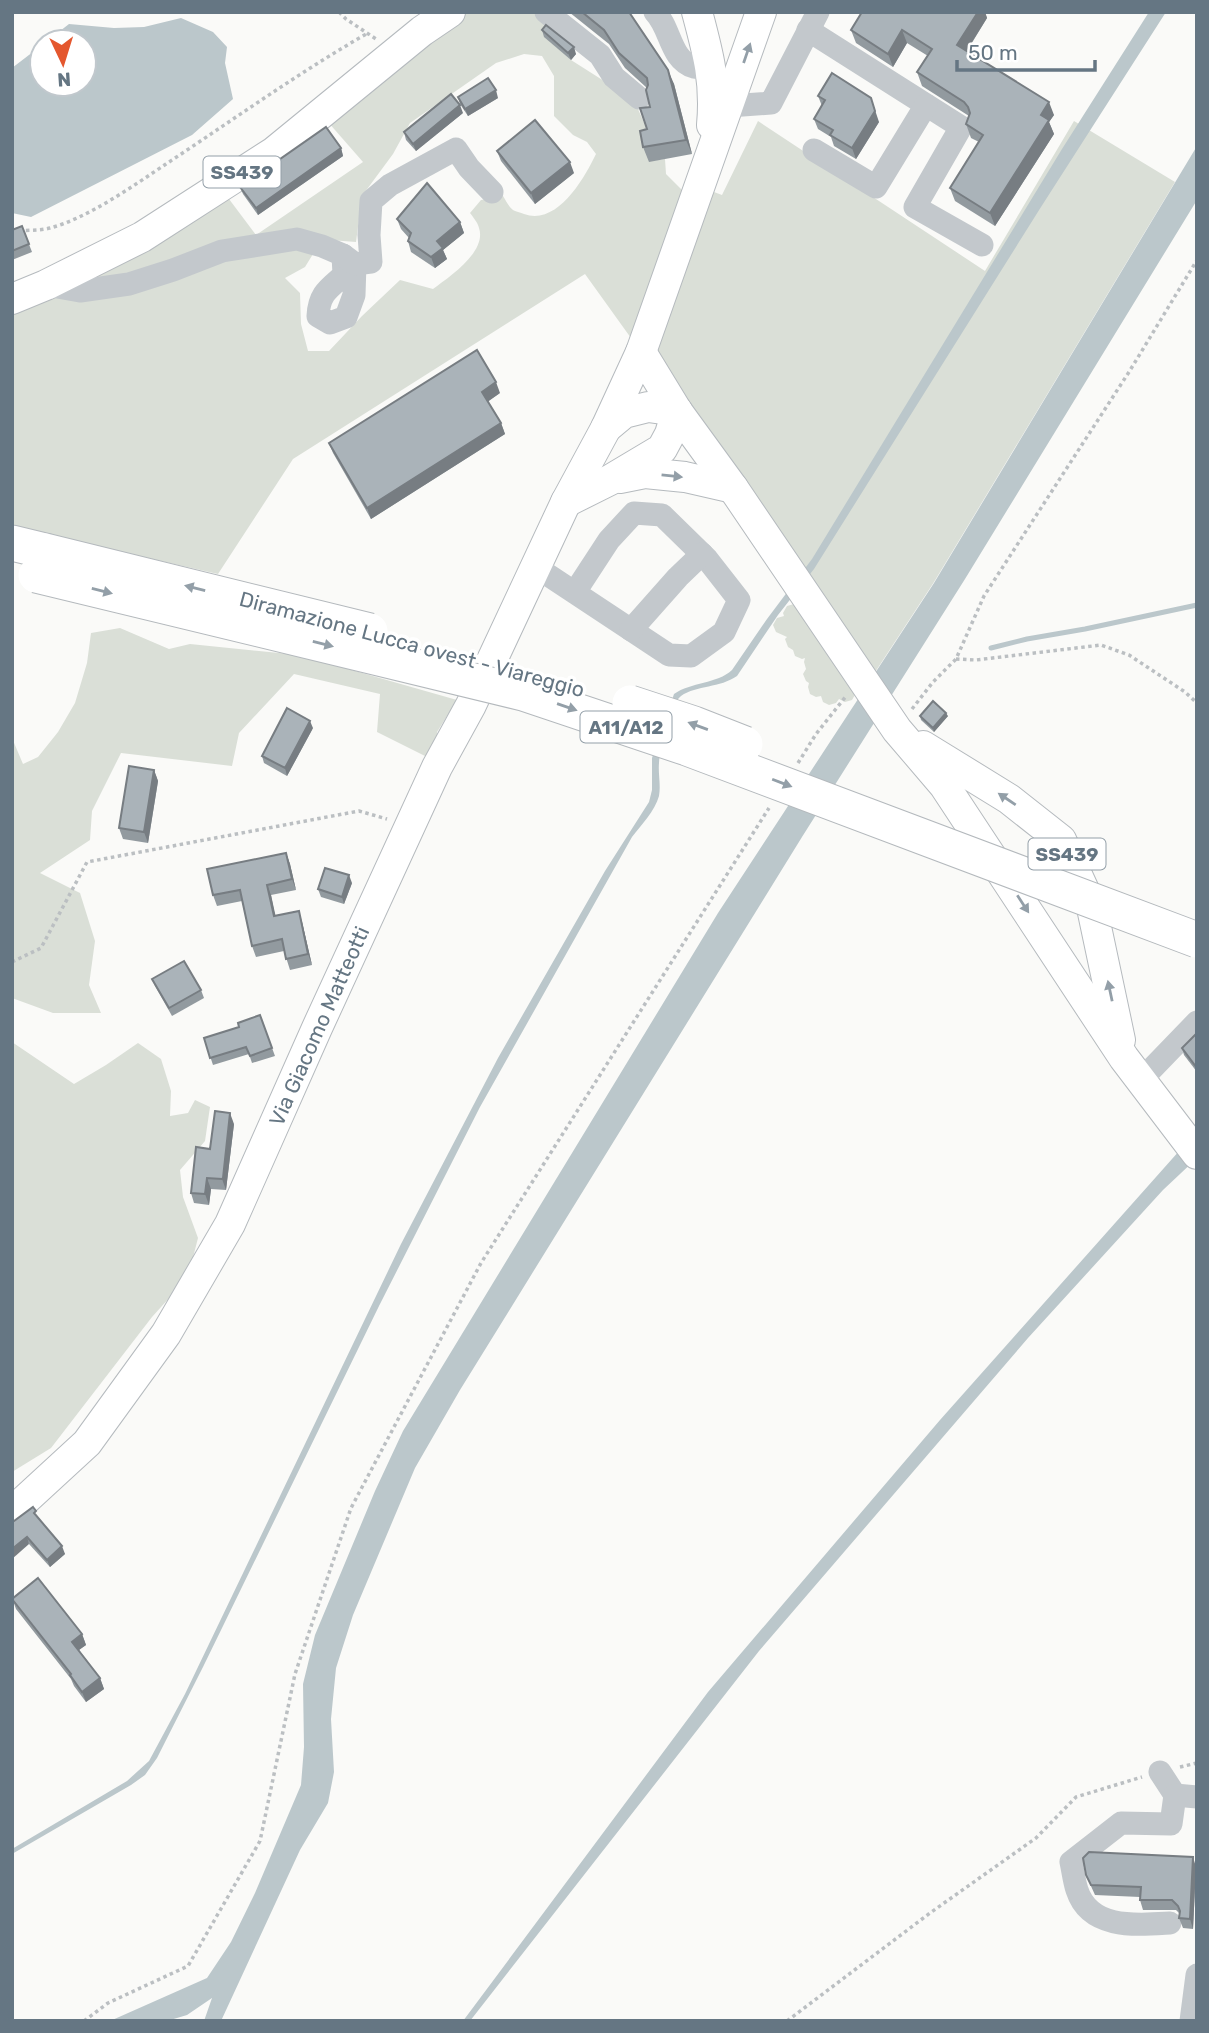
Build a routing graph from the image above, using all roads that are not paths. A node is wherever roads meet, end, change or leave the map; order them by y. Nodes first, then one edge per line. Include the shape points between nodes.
1 (450, 12) edge
2 (546, 12) edge
3 (655, 12) edge
4 (697, 12) edge
5 (761, 12) edge
6 (813, 21) edge
7 (711, 68) junction
8 (639, 98) dead end
9 (926, 105) junction
10 (729, 106) junction
11 (814, 150) dead end
12 (707, 163) junction
13 (492, 192) dead end
14 (982, 245) dead end
15 (46, 285) junction
16 (12, 299) edge
17 (641, 352) junction
18 (677, 411) junction
19 (606, 428) junction
20 (610, 480) junction
21 (733, 488) junction
22 (566, 502) junction
23 (702, 554) junction
24 (26, 560) edge
25 (536, 567) junction
26 (575, 592) junction
27 (631, 629) junction
28 (897, 730) junction
29 (1197, 916) edge
30 (1197, 940) edge
31 (1197, 1022) edge
32 (1132, 1069) junction
33 (1190, 1145) edge
34 (12, 1512) edge
35 (1160, 1772) road end
36 (1186, 1796) edge
37 (1170, 1923) dead end
38 (1197, 1975) edge
39 (1191, 2021) edge

1 - 15 main road, SS439 via 274,152 142,237
2 - 8 street via 600,55 614,77
3 - 7 street via 680,59 694,67
4 - 7 main road
10 -> 5 main road
6 - 9 street
6 - 10 street via 771,103
7 - 12 main road via 713,121
9 - 11 street via 876,187
9 - 14 street via 961,127 915,207
10 - 12 main road
12 - 17 main road, Via Giacomo Matteotti
13 - 15 street via 456,149 390,185 371,201 371,262 349,259 297,239 222,251 129,284 80,291
15 - 16 main road, SS439
17 - 18 main road, SS439
17 - 19 main road, Via Giacomo Matteotti
18 - 19 main road via 648,407 624,413
18 - 20 main road via 662,449
18 - 21 main road, SS439
19 - 22 main road, Via Giacomo Matteotti
20 -> 21 main road via 645,473
20 - 22 main road
21 - 28 main road, SS439
22 - 25 main road, Via Giacomo Matteotti
23 - 26 street via 662,514 634,513 609,540
23 - 27 street
23 - 27 street via 740,600 724,632 691,656 669,655
29 -> 24 highway, Diramazione Lucca ovest - Viareggio / A11/A12, bridge via 694,724 526,669
24 -> 30 highway, Diramazione Lucca ovest - Viareggio / A11/A12, bridge via 523,692 687,748
25 - 26 street
25 - 34 main road, Via Giacomo Matteotti via 437,767 230,1224 166,1334 87,1443
26 - 27 street
28 -> 32 main road, SS439 via 944,785
32 -> 28 main road, SS439 via 1092,908 1062,841 1009,799
31 - 32 street
32 - 33 main road, SS439
35 - 36 street
36 - 37 street via 1171,1824 1121,1823 1071,1862 1077,1892 1089,1909 1109,1922
38 - 39 street

